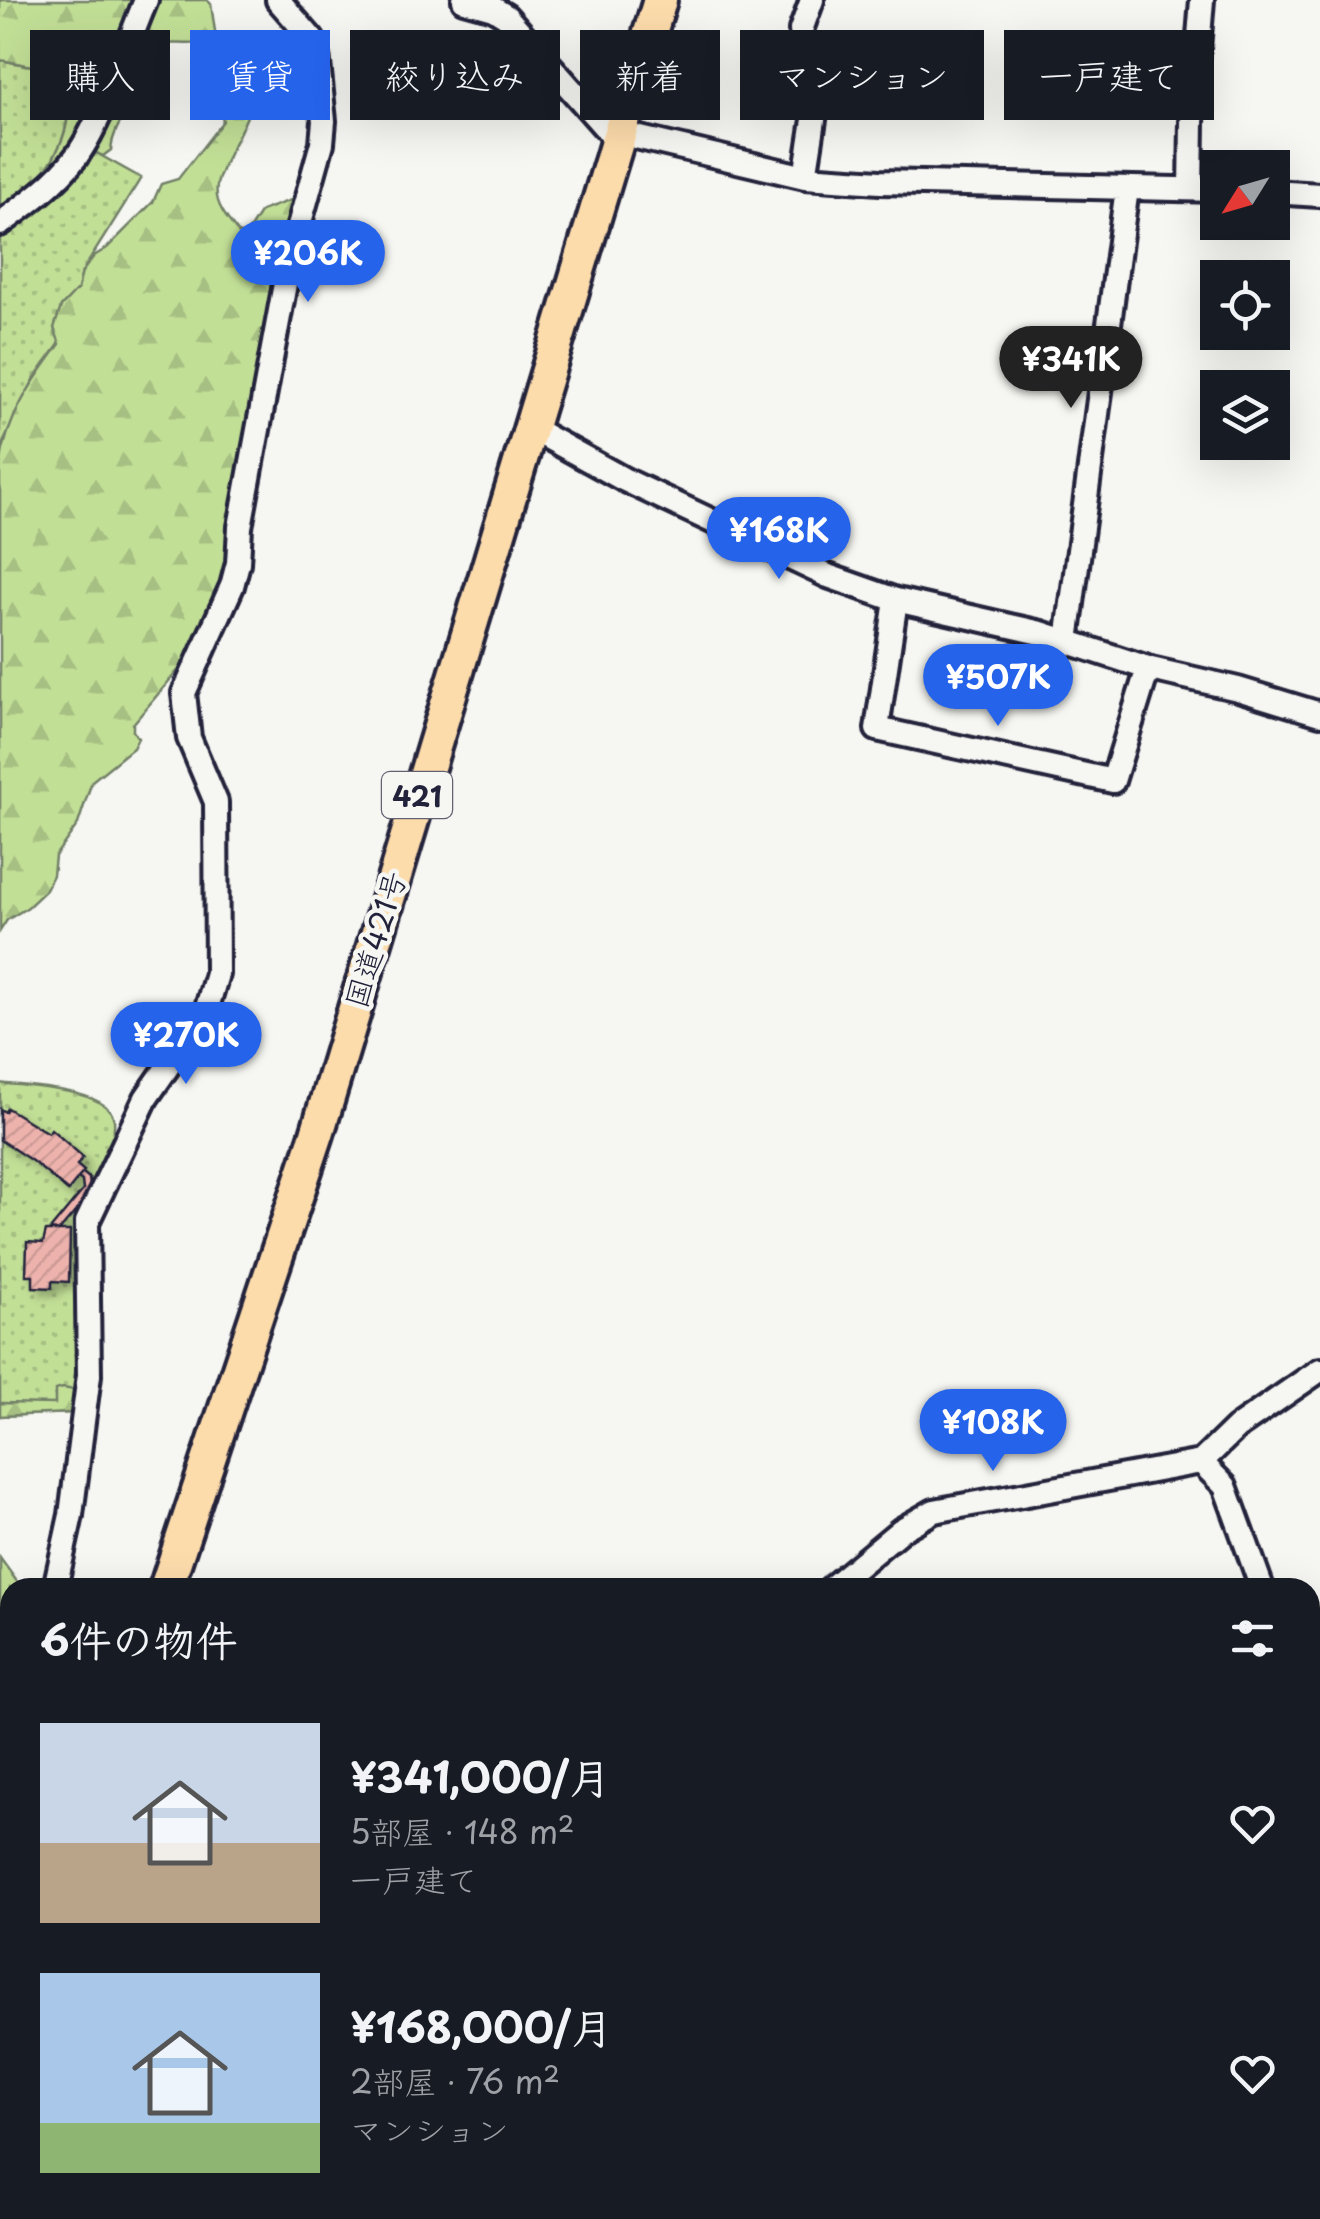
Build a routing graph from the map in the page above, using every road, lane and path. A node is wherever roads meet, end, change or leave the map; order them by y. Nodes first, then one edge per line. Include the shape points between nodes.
1 (146, 0) edge
2 (278, 0) edge
3 (464, 0) edge
4 (660, 0) edge
5 (812, 0) edge
6 (1202, 0) edge
7 (618, 137) junction
8 (805, 177) junction
9 (1128, 188) junction
10 (1191, 189) junction
11 (1200, 189) edge
12 (1290, 193) edge
13 (1320, 194) edge
14 (0, 224) edge
15 (529, 427) junction
16 (896, 600) junction
17 (1067, 641) junction
18 (1152, 669) junction
19 (1320, 714) edge
20 (1320, 1370) edge
21 (1201, 1462) junction
22 (57, 1578) edge
23 (169, 1578) edge
24 (843, 1578) edge
25 (1258, 1578) edge

1 - 14 street via 77,155
2 - 22 street via 312,39 324,120 289,262 235,575 184,694 188,738 216,802 217,974 206,1011 146,1098 87,1222 88,1375
3 - 7 street via 506,16
4 - 7 highway, 国道421号 / 421
5 - 8 street via 802,40 820,75
6 - 10 street
7 - 8 street
7 - 15 highway, 国道421号 / 421
8 - 9 street
9 - 10 street
9 - 17 street
10 - 11 street
12 - 13 street
15 - 16 street via 718,525
15 - 23 highway, 国道421号 / 421 via 316,1134
16 - 17 street
16 - 18 street via 877,729 1114,781
17 - 18 street
18 - 19 street
20 - 21 street via 1236,1428
21 - 24 street via 934,1511
21 - 25 street via 1225,1486

